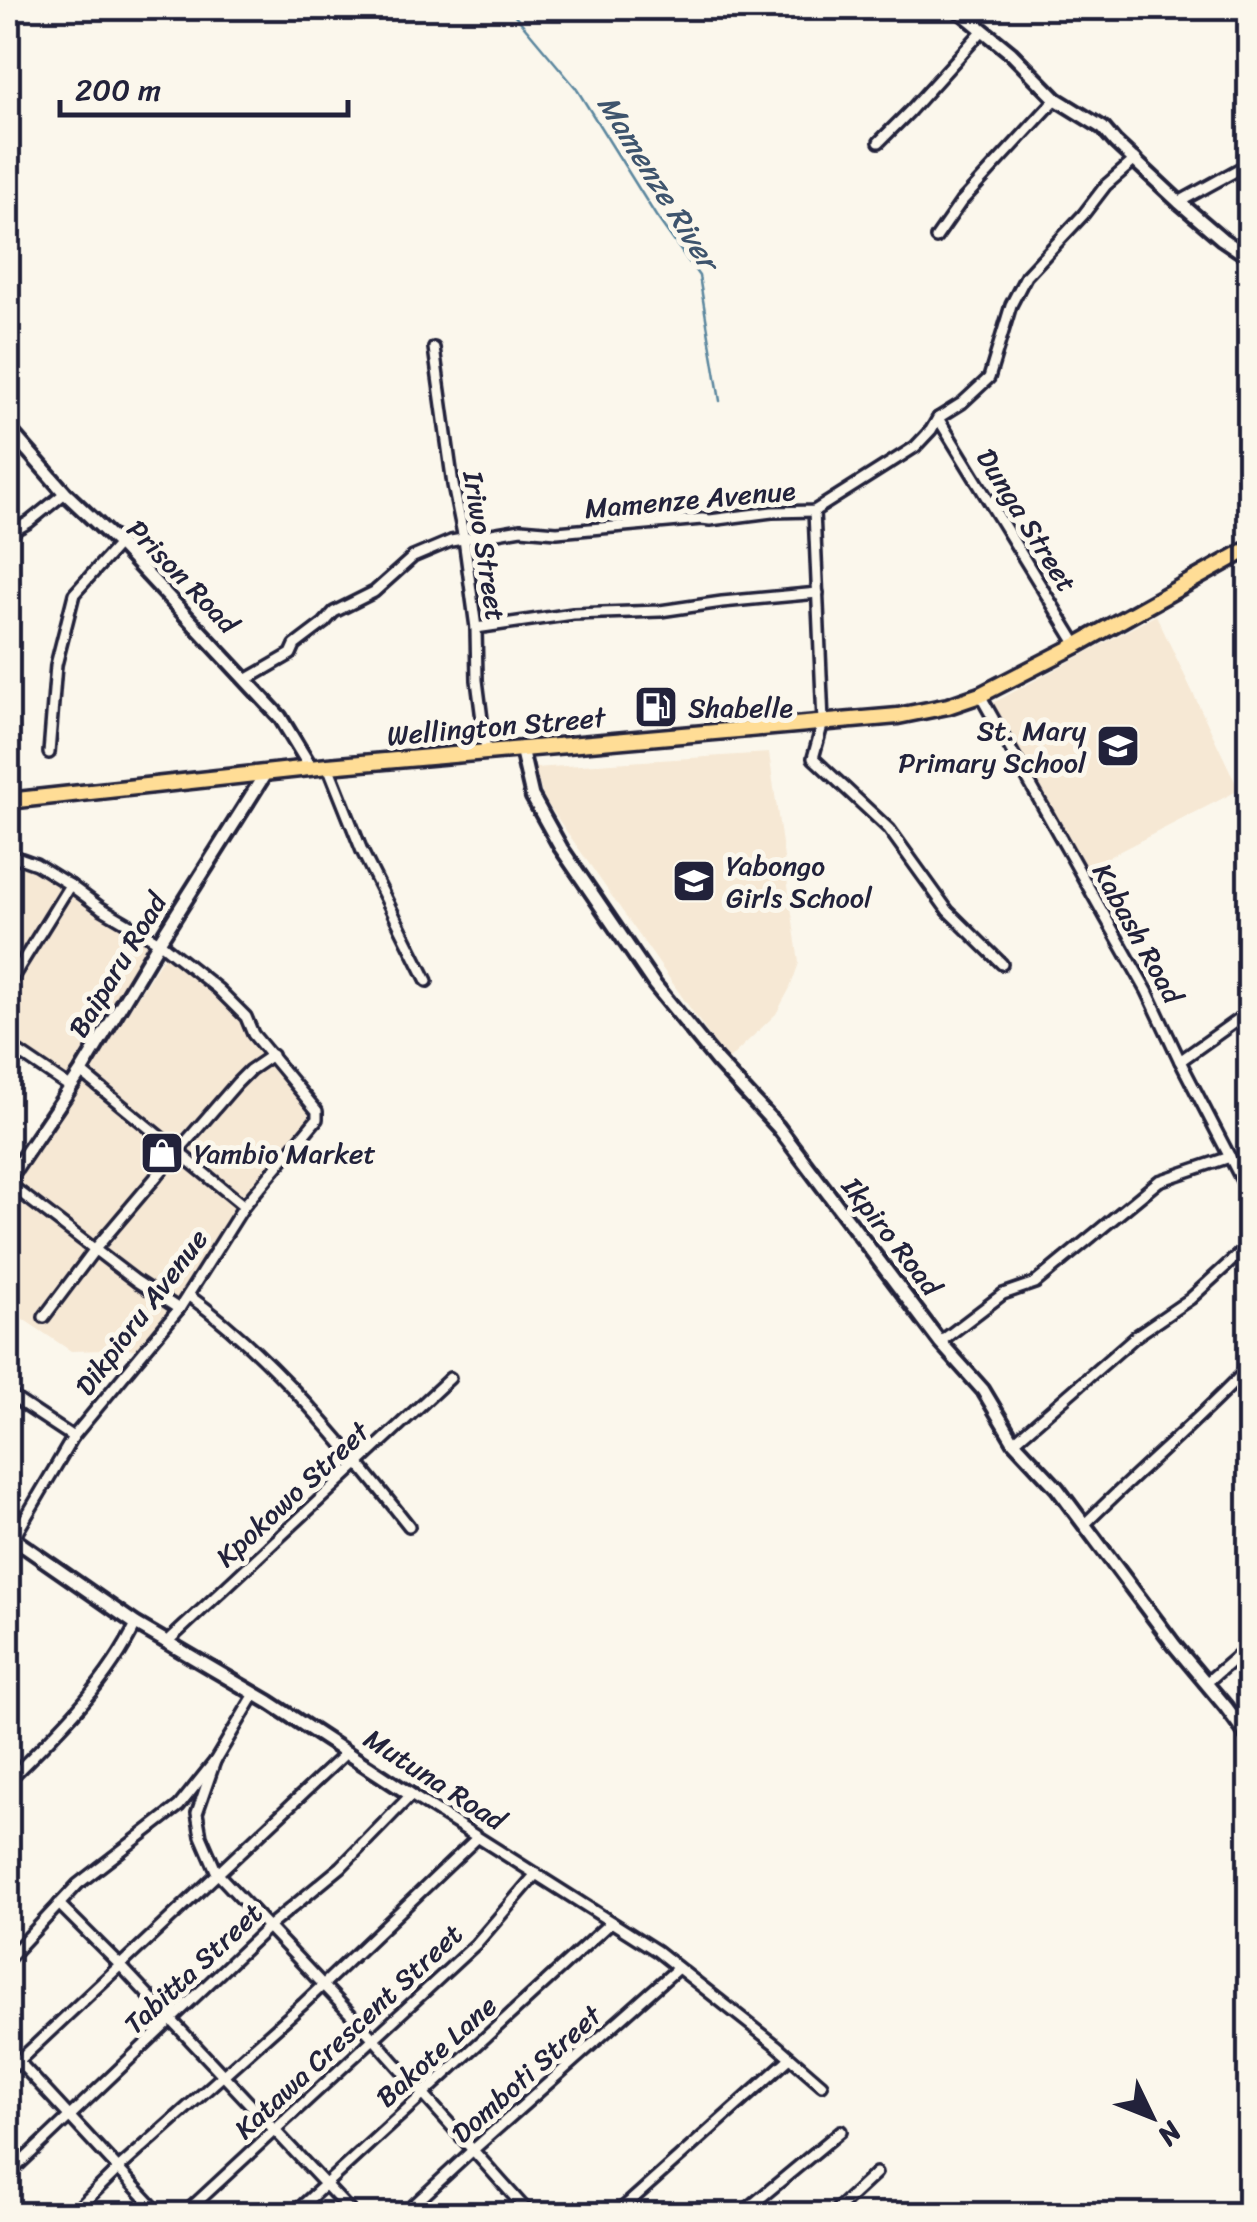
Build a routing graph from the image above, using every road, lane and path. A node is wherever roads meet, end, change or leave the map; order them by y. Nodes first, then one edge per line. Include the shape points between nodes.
1 (956, 8) edge
2 (983, 30) junction
3 (1056, 99) junction
4 (879, 142) dead end
5 (1136, 159) junction
6 (1250, 163) edge
7 (1179, 202) junction
8 (936, 238) dead end
9 (1250, 258) edge
10 (434, 348) dead end
11 (938, 418) junction
12 (8, 428) edge
13 (66, 493) junction
14 (814, 511) junction
15 (8, 534) edge
16 (464, 539) junction
17 (119, 544) junction
18 (1250, 548) edge
19 (818, 593) junction
20 (476, 628) junction
21 (1077, 645) junction
22 (246, 680) junction
23 (980, 696) junction
24 (823, 722) junction
25 (522, 748) junction
26 (486, 752) junction
27 (49, 753) dead end
28 (328, 766) junction
29 (311, 768) junction
30 (264, 774) junction
31 (8, 801) edge
32 (8, 854) edge
33 (70, 885) junction
34 (159, 942) junction
35 (1002, 964) dead end
36 (427, 982) dead end
37 (8, 985) edge
38 (1250, 1011) edge
39 (8, 1044) edge
40 (272, 1056) junction
41 (1180, 1061) junction
42 (81, 1072) junction
43 (70, 1086) junction
44 (178, 1151) junction
45 (1230, 1157) junction
46 (8, 1182) edge
47 (1250, 1196) edge
48 (244, 1206) junction
49 (1250, 1244) edge
50 (95, 1249) junction
51 (188, 1295) junction
52 (178, 1309) junction
53 (44, 1316) dead end
54 (940, 1342) junction
55 (1250, 1366) edge
56 (450, 1378) dead end
57 (8, 1394) edge
58 (73, 1437) junction
59 (1014, 1442) junction
60 (359, 1463) junction
61 (1084, 1524) junction
62 (409, 1526) dead end
63 (13, 1539) edge
64 (8, 1560) edge
65 (136, 1624) junction
66 (166, 1643) junction
67 (1250, 1645) edge
68 (1206, 1683) junction
69 (254, 1694) junction
70 (1250, 1740) edge
71 (347, 1752) junction
72 (215, 1760) junction
73 (8, 1781) edge
74 (411, 1794) junction
75 (478, 1838) junction
76 (217, 1872) junction
77 (536, 1874) junction
78 (59, 1904) junction
79 (611, 1922) junction
80 (268, 1927) junction
81 (8, 1959) edge
82 (121, 1966) junction
83 (678, 1968) junction
84 (323, 1985) junction
85 (170, 2019) junction
86 (373, 2038) junction
87 (8, 2050) edge
88 (790, 2058) junction
89 (18, 2062) junction
90 (8, 2071) edge
91 (223, 2075) junction
92 (822, 2085) dead end
93 (423, 2093) junction
94 (69, 2118) junction
95 (274, 2130) junction
96 (842, 2131) dead end
97 (473, 2150) junction
98 (117, 2170) junction
99 (876, 2172) dead end
100 (8, 2175) edge
101 (324, 2184) junction
102 (523, 2212) edge
103 (72, 2214) edge
104 (160, 2214) edge
105 (184, 2214) edge
106 (292, 2214) edge
107 (353, 2214) edge
108 (404, 2214) edge
109 (616, 2214) edge
110 (741, 2214) edge
111 (832, 2214) edge

1 - 2 street
2 - 3 street
2 - 4 street
3 - 5 street
3 - 8 street
5 - 7 street
5 - 11 street, Mamenze Avenue via 1026,276 989,378
6 - 7 street
7 - 9 street
10 - 16 street, Iriwo Street
11 - 14 street, Mamenze Avenue via 914,448
11 - 21 street, Dunga Street
12 - 13 street, Prison Road
13 - 15 street
13 - 17 street, Prison Road
14 - 16 street, Mamenze Avenue via 558,532 521,528
14 - 19 street
16 - 20 street, Iriwo Street
16 - 22 street, Mamenze Avenue via 413,557 374,592 334,612 290,654
17 - 22 street, Prison Road
17 - 27 street via 74,594 56,665
18 - 21 main road, Wellington Street
19 - 20 street
19 - 24 street
20 - 26 street, Iriwo Street
21 - 23 main road, Wellington Street
22 - 29 street, Prison Road via 280,717
23 - 24 main road, Wellington Street via 898,716
23 - 41 street, Kabash Road via 1148,991
24 - 25 main road, Wellington Street
24 - 35 street via 813,758 889,828 948,910
25 - 26 main road, Wellington Street
25 - 54 street, Ikpiro Road via 532,796 654,984 778,1128
26 - 28 main road, Wellington Street
28 - 29 main road, Wellington Street
28 - 36 street
29 - 30 main road, Wellington Street
30 - 31 main road, Wellington Street
30 - 34 street, Baiparu Road
32 - 33 street
33 - 34 street
33 - 37 street
34 - 40 street via 246,1017
34 - 42 street, Baiparu Road
38 - 41 street
39 - 43 street
40 - 44 street via 237,1083
40 - 48 street, Dikpioru Avenue via 316,1119
41 - 45 street, Kabash Road
42 - 43 street, Baiparu Road
42 - 44 street
43 - 46 street, Baiparu Road
44 - 48 street
44 - 50 street
45 - 47 street, Kabash Road
45 - 54 street via 1159,1182 1035,1282 1003,1294
46 - 50 street
48 - 51 street, Dikpioru Avenue
49 - 59 street
50 - 52 street
50 - 53 street
51 - 52 street, Dikpioru Avenue
51 - 60 street via 265,1361
52 - 58 street, Dikpioru Avenue
54 - 59 street, Ikpiro Road via 982,1390
55 - 61 street
56 - 60 street, Kpokowo Street
57 - 58 street
58 - 63 street, Dikpioru Avenue
59 - 61 street, Ikpiro Road
60 - 62 street
60 - 66 street, Kpokowo Street
61 - 68 street, Ikpiro Road
63 - 64 street, Dikpioru Avenue
63 - 65 street, Mutuna Road
65 - 66 street, Mutuna Road
65 - 73 street via 85,1702
66 - 69 street, Mutuna Road
67 - 68 street
68 - 70 street, Ikpiro Road
69 - 71 street, Mutuna Road
69 - 72 street
71 - 74 street, Mutuna Road
71 - 76 street
72 - 76 street via 197,1813
72 - 78 street via 179,1806
74 - 75 street, Mutuna Road
74 - 80 street, Tabitta Street via 341,1867
75 - 77 street, Mutuna Road
75 - 84 street
76 - 80 street
76 - 82 street
77 - 79 street, Mutuna Road
77 - 86 street, Katawa Crescent Street via 476,1944
78 - 81 street
78 - 82 street
79 - 83 street, Mutuna Road
79 - 93 street, Bakote Lane
80 - 84 street
80 - 85 street, Tabitta Street
82 - 85 street
82 - 89 street
83 - 88 street, Mutuna Road
83 - 97 street, Domboti Street
84 - 86 street
84 - 91 street
85 - 91 street
85 - 94 street, Tabitta Street
86 - 93 street
86 - 95 street, Katawa Crescent Street
87 - 89 street
88 - 92 street, Mutuna Road
88 - 109 street
89 - 90 street
89 - 94 street
91 - 95 street
91 - 98 street
93 - 97 street
93 - 101 street, Bakote Lane
94 - 98 street
94 - 100 street, Tabitta Street
95 - 101 street
95 - 105 street, Katawa Crescent Street
96 - 110 street
97 - 102 street
97 - 108 street, Domboti Street
98 - 103 street
98 - 104 street
99 - 111 street
101 - 106 street, Bakote Lane
101 - 107 street

